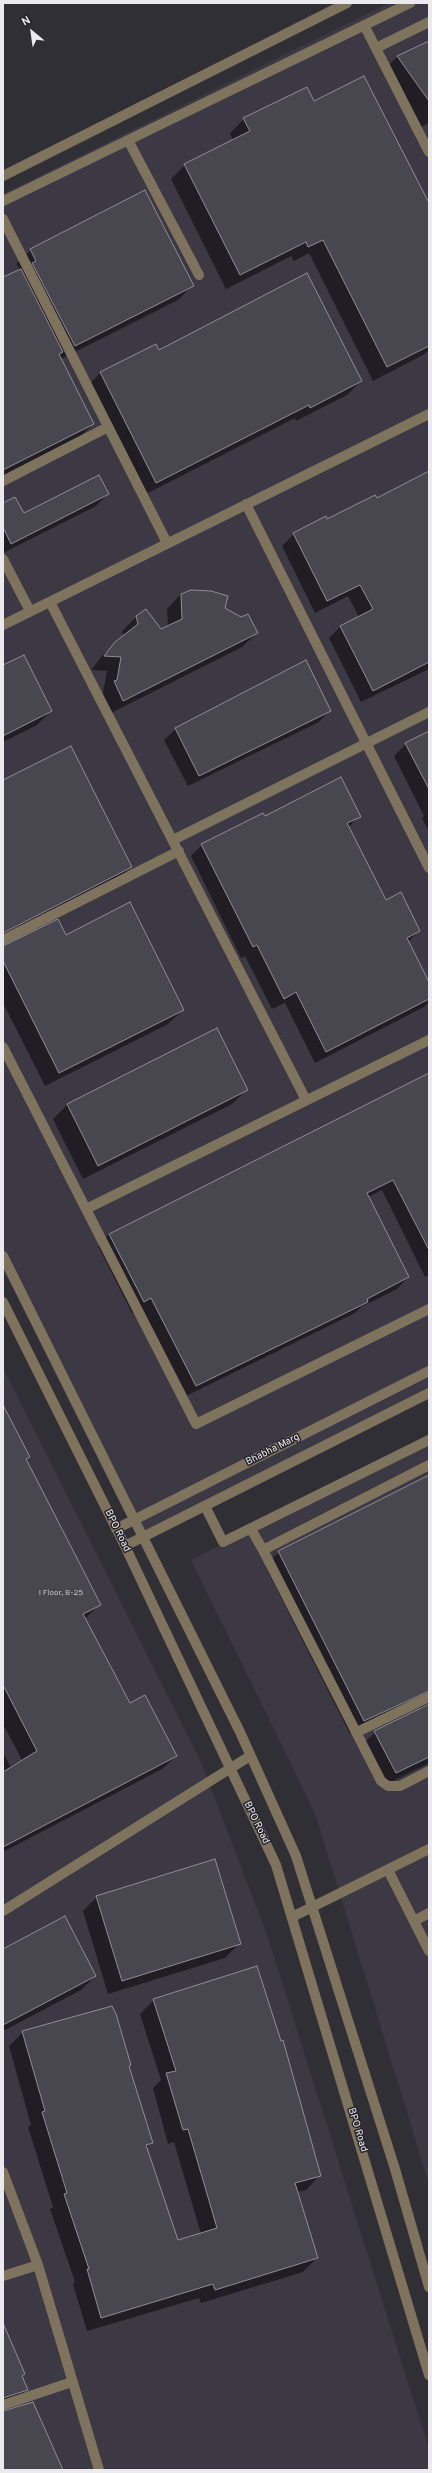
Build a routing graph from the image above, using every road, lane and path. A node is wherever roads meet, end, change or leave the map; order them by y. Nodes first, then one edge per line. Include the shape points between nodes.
1 (347, 3) edge
2 (410, 3) edge
3 (429, 22) edge
4 (364, 26) junction
5 (376, 48) junction
6 (128, 140) junction
7 (429, 152) edge
8 (3, 176) edge
9 (3, 201) edge
10 (3, 219) edge
11 (199, 275) dead end
12 (429, 414) edge
13 (108, 427) junction
14 (3, 481) edge
15 (246, 504) junction
16 (167, 543) junction
17 (3, 559) edge
18 (50, 602) junction
19 (30, 611) junction
20 (3, 625) edge
21 (429, 712) edge
22 (366, 743) junction
23 (173, 840) junction
24 (179, 852) junction
25 (429, 868) edge
26 (3, 940) edge
27 (429, 1040) edge
28 (3, 1047) edge
29 (306, 1100) junction
30 (86, 1210) junction
31 (3, 1256) edge
32 (3, 1302) edge
33 (429, 1309) edge
34 (429, 1371) edge
35 (429, 1393) edge
36 (429, 1440) edge
37 (429, 1465) edge
38 (206, 1506) junction
39 (134, 1520) junction
40 (116, 1529) junction
41 (251, 1529) junction
42 (143, 1537) junction
43 (124, 1546) junction
44 (263, 1550) junction
45 (429, 1697) edge
46 (357, 1732) junction
47 (250, 1756) junction
48 (230, 1770) junction
49 (429, 1771) edge
50 (429, 1849) edge
51 (388, 1870) junction
52 (313, 1908) junction
53 (3, 1911) edge
54 (429, 1913) edge
55 (292, 1917) junction
56 (414, 1921) junction
57 (429, 1950) edge
58 (3, 2172) edge
59 (38, 2265) junction
60 (3, 2276) edge
61 (429, 2287) edge
62 (429, 2375) edge
63 (72, 2382) junction
64 (3, 2405) edge
65 (98, 2470) edge

1 - 8 street
2 - 4 street
3 - 5 street
4 - 5 street
4 - 6 street
5 - 7 street
6 - 9 street
6 - 11 street
10 - 13 street
12 - 15 street
13 - 14 street
13 - 16 street
15 - 16 street
15 - 22 street
16 - 18 street
17 - 19 street
18 - 19 street
18 - 23 street
19 - 20 street
21 - 22 street
22 - 23 street
22 - 25 street
23 - 24 street
24 - 26 street
24 - 29 street
27 - 29 street
28 - 30 street
29 - 30 street
30 - 33 street via 196,1424
31 - 39 street, BPO Road
32 - 40 street, BPO Road
34 - 39 street, Bhabha Marg
35 - 38 street, Bhabha Marg
36 - 41 street
37 - 44 street
38 - 41 street via 223,1542
38 - 42 street, Bhabha Marg
39 - 40 street, Bhabha Marg
39 - 42 street, BPO Road
40 - 43 street, BPO Road
41 - 44 street
42 - 43 street, Bhabha Marg
42 - 47 street, BPO Road
43 - 48 street, BPO Road
44 - 46 street
45 - 46 street
46 - 49 street via 381,1780 388,1786 400,1786
47 - 48 street
47 - 52 street, BPO Road via 296,1856
48 - 53 street
48 - 55 street, BPO Road via 276,1865
50 - 51 street
51 - 52 street
51 - 56 street
52 - 55 street
52 - 61 street, BPO Road via 393,2161
54 - 56 street
55 - 62 street, BPO Road
56 - 57 street
58 - 59 street
59 - 60 street
59 - 63 street
63 - 64 street
63 - 65 street

